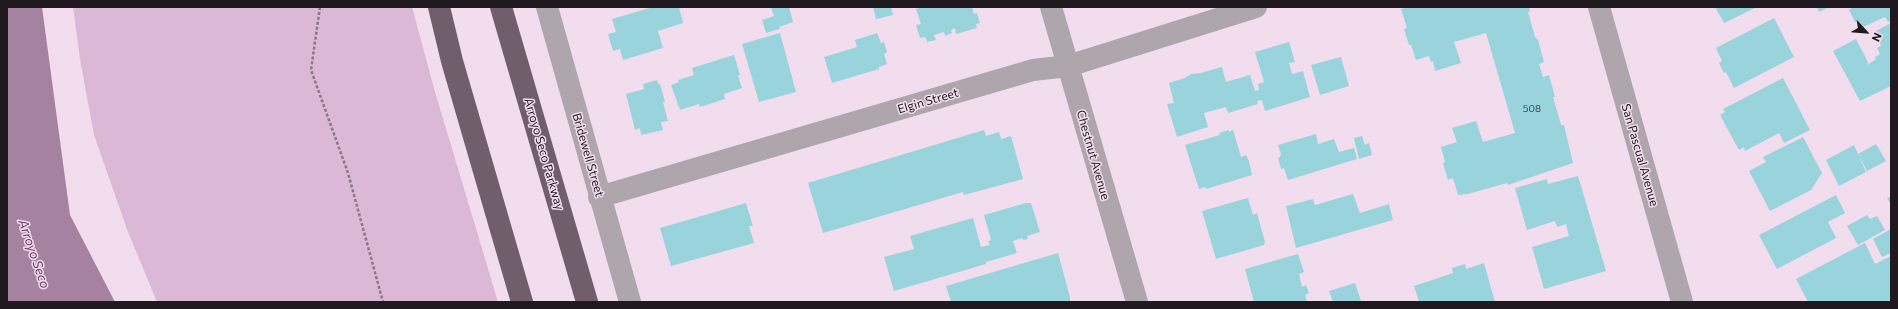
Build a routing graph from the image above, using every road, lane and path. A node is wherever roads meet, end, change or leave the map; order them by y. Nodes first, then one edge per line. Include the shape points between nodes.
1 (320, 7) edge
2 (439, 7) edge
3 (501, 7) edge
4 (547, 7) edge
5 (1051, 7) edge
6 (1256, 7) edge
7 (1599, 7) edge
8 (1068, 66) junction
9 (600, 197) junction
10 (383, 302) edge
11 (522, 302) edge
12 (587, 302) edge
13 (630, 302) edge
14 (1137, 302) edge
15 (1682, 302) edge

1 - 10 path via 311,70 348,173
2 - 11 highway
3 - 12 highway, Arroyo Seco Parkway
4 - 9 street, Bridewell Street
5 - 8 street, Chestnut Avenue
6 - 8 street, Elgin Street
7 - 15 street, San Pascual Avenue
8 - 9 street, Elgin Street via 1033,70
8 - 14 street, Chestnut Avenue
9 - 13 street, Bridewell Street

